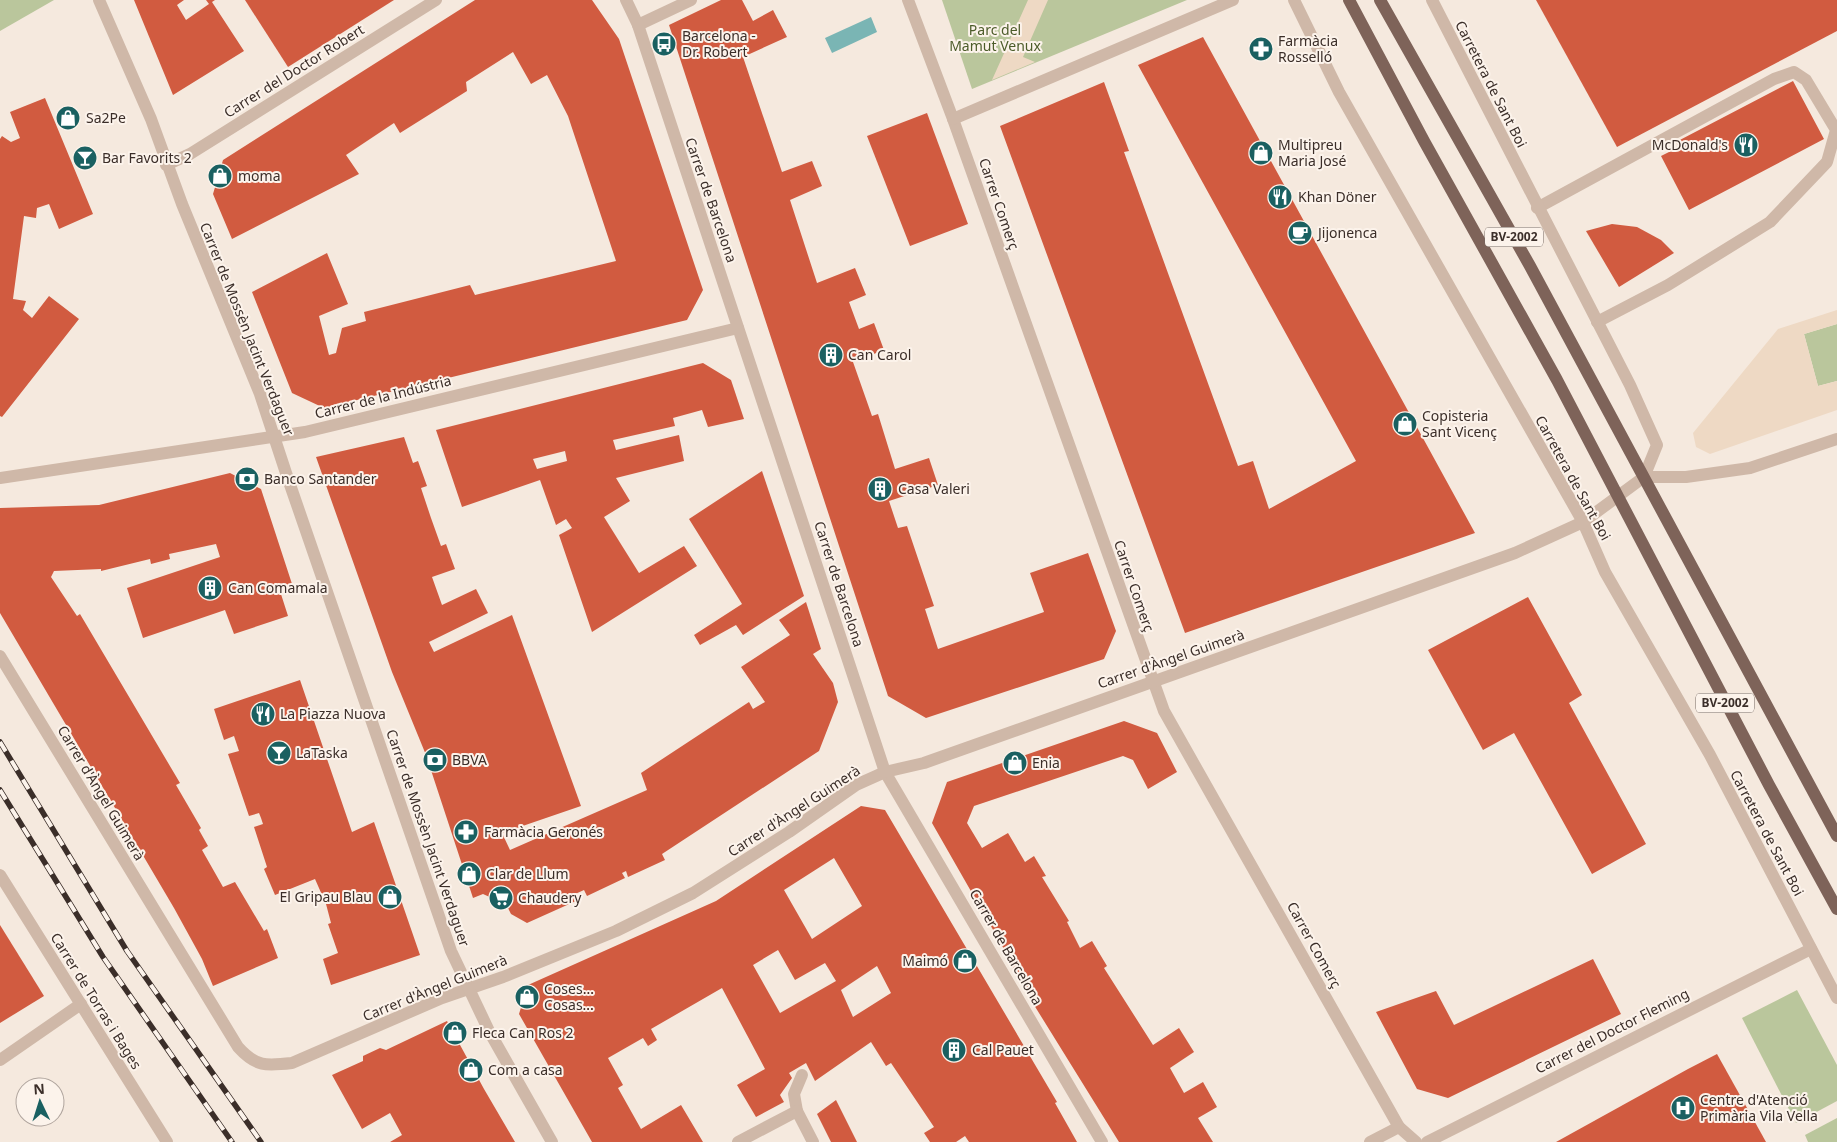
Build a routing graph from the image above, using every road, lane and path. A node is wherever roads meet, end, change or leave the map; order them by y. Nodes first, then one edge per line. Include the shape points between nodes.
1 (99, 0) edge
2 (436, 0) edge
3 (626, 0) edge
4 (690, 0) edge
5 (908, 0) edge
6 (1233, 0) edge
7 (1294, 0) edge
8 (1349, 0) edge
9 (1380, 0) edge
10 (1432, 0) edge
11 (638, 26) junction
12 (953, 119) junction
13 (166, 165) junction
14 (1537, 208) junction
15 (1597, 322) junction
16 (738, 328) junction
17 (275, 436) junction
18 (1837, 439) edge
19 (1644, 477) junction
20 (0, 478) edge
21 (1617, 495) junction
22 (1583, 522) junction
23 (0, 656) edge
24 (1152, 682) junction
25 (885, 772) junction
26 (1837, 836) edge
27 (0, 875) edge
28 (1837, 909) edge
29 (1811, 949) junction
30 (468, 989) junction
31 (1837, 998) edge
32 (81, 1004) junction
33 (0, 1060) edge
34 (802, 1075) dead end
35 (798, 1111) junction
36 (1399, 1127) junction
37 (167, 1142) edge
38 (552, 1142) edge
39 (738, 1142) edge
40 (813, 1142) edge
41 (1102, 1142) edge
42 (1370, 1142) edge
43 (1416, 1142) edge
44 (1427, 1142) edge

1 - 13 street, Carrer de Mossèn Jacint Verdaguer via 151,119
2 - 13 street, Carrer del Doctor Robert via 190,154
3 - 11 street, Carrer de Barcelona
4 - 11 street
5 - 12 street, Carrer Comerç
6 - 12 street
7 - 22 street, Carretera de Sant Boi via 1339,92
8 - 21 main road, BV-2002 via 1562,388
9 - 19 main road, BV-2002
10 - 14 street, Carretera de Sant Boi
11 - 16 street, Carrer de Barcelona
12 - 24 street, Carrer Comerç
13 - 17 street, Carrer de Mossèn Jacint Verdaguer
14 - 15 street, Carretera de Sant Boi
14 - 15 street via 1774,79 1794,72 1806,80 1836,130 1827,162 1770,222 1668,285
15 - 19 street, Carretera de Sant Boi via 1657,445
16 - 17 street, Carrer de la Indústria via 305,432
16 - 25 street, Carrer de Barcelona
17 - 20 street, Carrer de la Indústria
17 - 30 street, Carrer de Mossèn Jacint Verdaguer via 451,951
18 - 19 street via 1750,468 1686,477
19 - 21 street, Carrer d'Àngel Guimerà
19 - 26 main road, BV-2002
21 - 22 street, Carrer d'Àngel Guimerà
21 - 28 main road, BV-2002 via 1768,785
22 - 24 street, Carrer d'Àngel Guimerà via 1505,557
22 - 29 street, Carretera de Sant Boi via 1605,572 1710,755
23 - 30 street, Carrer d'Àngel Guimerà via 238,1047 249,1060 267,1066 292,1063
24 - 25 street, Carrer d'Àngel Guimerà via 924,763
24 - 36 street, Carrer Comerç via 1164,711
25 - 30 street, Carrer d'Àngel Guimerà via 856,785 693,893 616,931
25 - 41 street, Carrer de Barcelona
27 - 32 street, Carrer de Torras i Bages
29 - 31 street, Carretera de Sant Boi
29 - 44 street, Carrer del Doctor Fleming
30 - 38 street, Carrer de Mossèn Jacint Verdaguer
32 - 33 street
32 - 37 street, Carrer de Torras i Bages
34 - 35 street via 794,1094
35 - 39 street
35 - 40 street
36 - 42 street
36 - 43 street, Carrer Comerç

